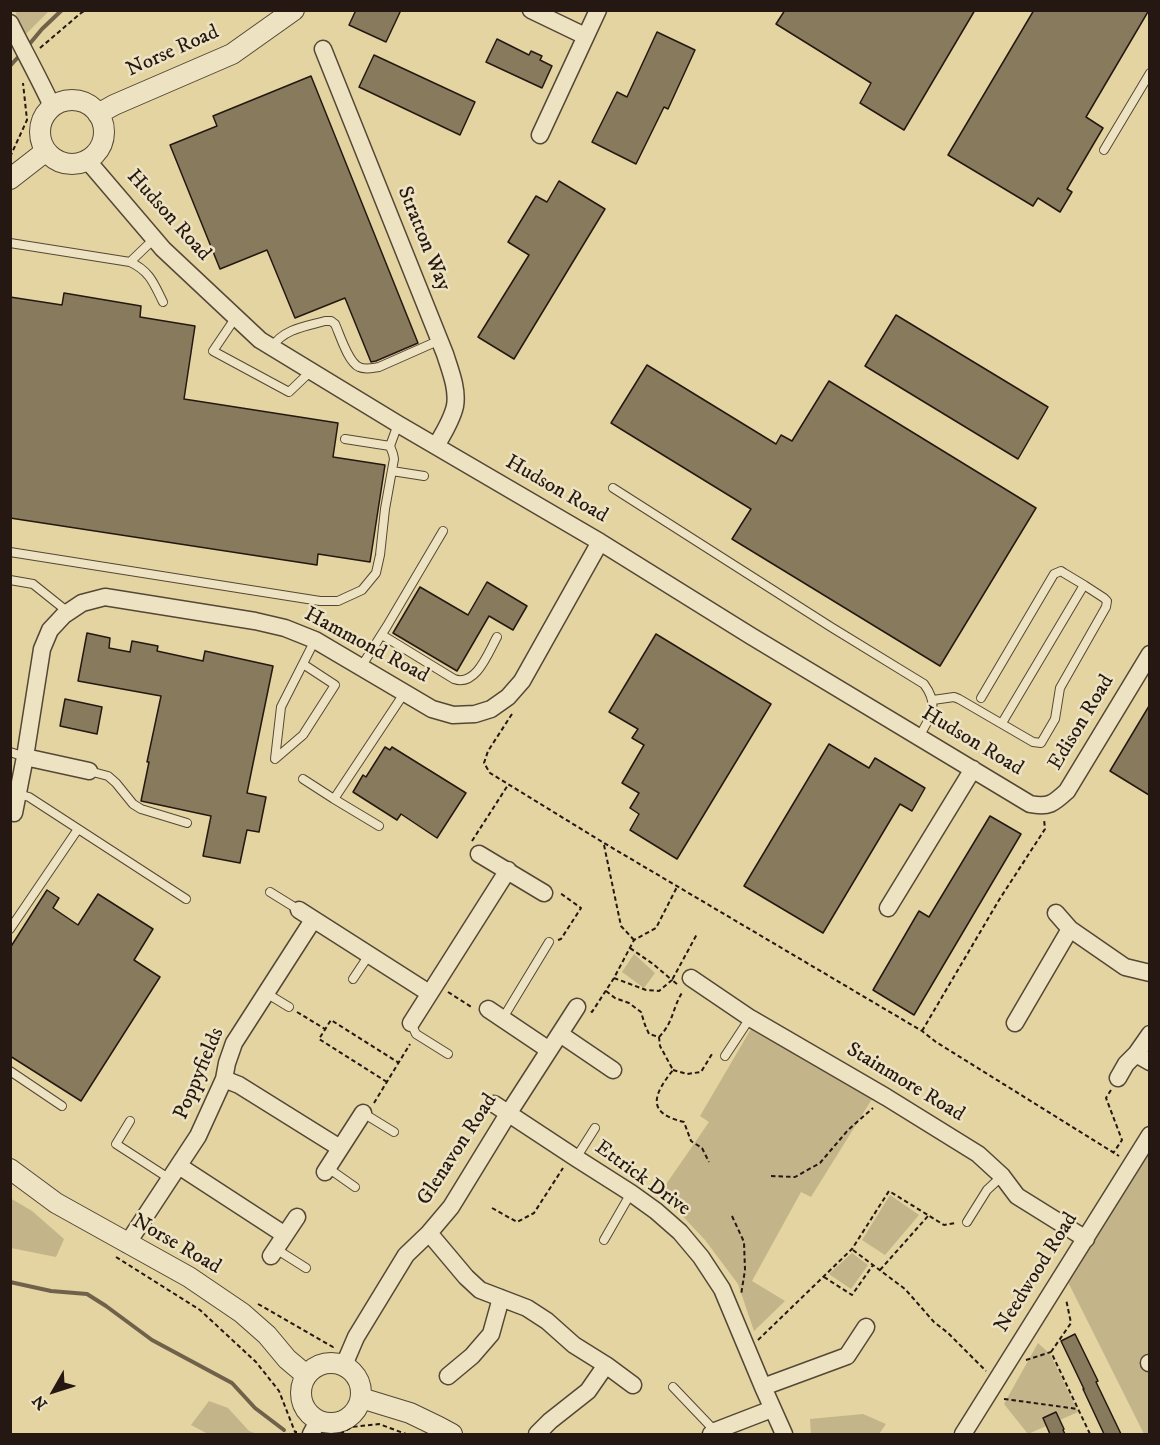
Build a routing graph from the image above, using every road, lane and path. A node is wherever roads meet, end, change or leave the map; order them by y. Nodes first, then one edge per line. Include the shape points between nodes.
1 (86, 10) edge
2 (531, 10) edge
3 (598, 10) edge
4 (293, 11) edge
5 (10, 23) edge
6 (585, 36) junction
7 (323, 49) dead end
8 (27, 58) junction
9 (1149, 73) edge
10 (21, 75) dead end
11 (52, 106) junction
12 (99, 114) junction
13 (540, 135) dead end
14 (1104, 150) dead end
15 (46, 151) junction
16 (10, 157) edge
17 (87, 160) junction
18 (10, 179) edge
19 (154, 239) junction
20 (10, 243) edge
21 (130, 262) junction
22 (163, 302) dead end
23 (236, 317) junction
24 (440, 340) junction
25 (272, 347) junction
26 (311, 371) junction
27 (398, 423) junction
28 (345, 439) dead end
29 (390, 446) junction
30 (436, 446) junction
31 (392, 471) junction
32 (424, 476) dead end
33 (614, 488) dead end
34 (443, 531) dead end
35 (600, 542) junction
36 (10, 552) edge
37 (10, 580) edge
38 (1084, 585) junction
39 (68, 612) junction
40 (382, 635) junction
41 (497, 637) dead end
42 (315, 640) junction
43 (1149, 654) edge
44 (303, 664) junction
45 (361, 667) junction
46 (405, 692) junction
47 (508, 697) junction
48 (981, 698) dead end
49 (933, 700) junction
50 (1002, 723) junction
51 (919, 736) junction
52 (18, 754) edge
53 (973, 769) junction
54 (89, 771) joint
55 (303, 779) dead end
56 (508, 785) junction
57 (18, 794) junction
58 (333, 799) junction
59 (1044, 807) junction
60 (15, 813) dead end
61 (187, 823) dead end
62 (379, 826) dead end
63 (78, 829) junction
64 (604, 843) junction
65 (479, 854) joint
66 (508, 870) junction
67 (677, 887) junction
68 (270, 892) dead end
69 (544, 893) joint
70 (186, 899) dead end
71 (888, 908) dead end
72 (1056, 912) dead end
73 (306, 915) junction
74 (10, 929) edge
75 (1070, 929) junction
76 (634, 940) junction
77 (549, 942) joint
78 (630, 948) junction
79 (369, 955) junction
80 (1149, 973) edge
81 (614, 978) junction
82 (353, 979) dead end
83 (688, 983) joint
84 (432, 989) junction
85 (606, 991) junction
86 (266, 993) junction
87 (289, 1007) joint
88 (488, 1009) joint
89 (568, 1012) joint
90 (503, 1018) junction
91 (750, 1018) junction
92 (1015, 1023) dead end
93 (325, 1029) junction
94 (414, 1029) junction
95 (922, 1030) junction
96 (560, 1034) junction
97 (1149, 1034) edge
98 (659, 1037) junction
99 (549, 1050) junction
100 (448, 1054) dead end
101 (724, 1056) joint
102 (1143, 1058) edge
103 (399, 1063) junction
104 (613, 1070) dead end
105 (673, 1070) junction
106 (10, 1071) edge
107 (1118, 1078) joint
108 (224, 1079) junction
109 (387, 1082) junction
110 (886, 1097) junction
111 (494, 1104) dead end
112 (62, 1106) dead end
113 (363, 1113) junction
114 (508, 1114) junction
115 (130, 1121) dead end
116 (595, 1128) dead end
117 (394, 1132) dead end
118 (1149, 1135) edge
119 (340, 1148) junction
120 (1114, 1152) junction
121 (573, 1157) junction
122 (709, 1162) dead end
123 (1131, 1164) junction
124 (10, 1169) edge
125 (326, 1170) joint
126 (174, 1173) junction
127 (771, 1176) dead end
128 (1002, 1176) junction
129 (355, 1187) dead end
130 (631, 1193) junction
131 (492, 1208) dead end
132 (732, 1216) dead end
133 (928, 1216) junction
134 (297, 1217) dead end
135 (968, 1222) joint
136 (429, 1233) junction
137 (1086, 1239) junction
138 (604, 1240) dead end
139 (278, 1247) junction
140 (119, 1249) junction
141 (852, 1249) junction
142 (873, 1265) junction
143 (306, 1268) dead end
144 (880, 1270) junction
145 (823, 1277) junction
146 (1061, 1278) junction
147 (501, 1298) junction
148 (736, 1322) junction
149 (866, 1327) dead end
150 (747, 1350) junction
151 (1051, 1352) junction
152 (344, 1365) junction
153 (606, 1365) junction
154 (1006, 1366) junction
155 (306, 1375) junction
156 (448, 1376) dead end
157 (996, 1381) junction
158 (633, 1386) dead end
159 (673, 1387) dead end
160 (763, 1387) junction
161 (987, 1396) junction
162 (361, 1398) junction
163 (772, 1409) junction
164 (1078, 1409) junction
165 (1149, 1428) edge
166 (308, 1429) edge
167 (713, 1433) edge
168 (340, 1434) edge
169 (406, 1434) edge
170 (452, 1434) edge
171 (537, 1434) edge
172 (784, 1434) edge
173 (963, 1434) edge
174 (1090, 1434) edge
175 (1149, 1434) edge

1 - 8 path
2 - 6 street
3 - 6 street
4 - 12 street, Norse Road via 232,54
5 - 8 street
6 - 13 street
7 - 24 street, Stratton Way
8 - 11 street
9 - 14 lane
10 - 16 path via 27,120
11 - 12 street via 74,99
11 - 15 street via 40,126 40,139
12 - 17 street via 103,138 99,149
15 - 17 street via 63,163
15 - 18 street
17 - 19 street, Hudson Road
19 - 21 lane
19 - 23 street, Hudson Road
20 - 21 lane
21 - 22 lane via 154,281
23 - 25 street, Hudson Road
23 - 26 lane via 213,351 289,392
24 - 25 lane via 368,369 356,366 331,321 287,333
24 - 30 street, Stratton Way via 454,381 455,405
25 - 26 street, Hudson Road
26 - 27 street, Hudson Road
27 - 29 lane
27 - 30 street, Hudson Road
28 - 29 lane
29 - 31 lane
30 - 35 street, Hudson Road
31 - 32 lane
31 - 36 lane via 376,573 362,590 338,601
33 - 49 lane via 910,674 924,684
34 - 40 lane
35 - 47 street, Hammond Road via 522,681
35 - 51 street, Hudson Road
37 - 39 lane via 33,584
38 - 48 lane via 1061,572 1050,577
38 - 50 lane
38 - 50 lane via 1106,599 1106,608 1060,688 1055,719 1046,737 1041,744 1036,743
39 - 42 street, Hammond Road via 82,603 105,597 255,621
39 - 52 street, Hammond Road via 50,630 42,649
40 - 41 lane via 459,681 477,672
40 - 45 lane
42 - 44 lane
42 - 45 street, Hammond Road
43 - 59 street, Edison Road via 1067,791
44 - 44 lane via 281,706 275,759 303,735 335,685
45 - 46 street, Hammond Road
46 - 47 street, Hammond Road via 453,715 491,709
46 - 58 lane
47 - 56 path via 512,713 484,763 490,773
49 - 50 lane via 954,697
49 - 51 lane via 933,709
51 - 53 street, Hudson Road
52 - 54 street
52 - 57 street, Hammond Road
53 - 59 street, Hudson Road via 1030,804
53 - 71 street
54 - 61 lane via 108,776 141,809
55 - 58 lane
56 - 64 path
56 - 65 path via 469,846
57 - 60 street, Hammond Road
57 - 63 lane
58 - 62 lane
59 - 95 path via 1045,828
63 - 70 lane
63 - 74 lane
64 - 67 path
64 - 76 path via 621,926
65 - 66 street
66 - 69 street
66 - 84 street
67 - 76 path via 656,928
67 - 95 path
68 - 73 lane
69 - 77 path via 554,890 581,908 561,939
72 - 75 street
73 - 79 street
73 - 86 street, Poppyfields
75 - 80 street via 1125,967
75 - 92 street
76 - 78 path
77 - 90 lane
78 - 81 path
78 - 81 path via 672,980 659,992
79 - 82 lane
79 - 84 street
81 - 85 path
83 - 91 street, Stainmore Road
83 - 98 path
84 - 88 path via 481,1013
84 - 94 street
85 - 89 path via 592,1012
85 - 98 path via 641,1012 649,1034
86 - 87 lane
86 - 108 street, Poppyfields via 234,1043
87 - 93 path
88 - 90 street
89 - 96 street, Glenavon Road
90 - 99 street
91 - 101 lane
91 - 110 street, Stainmore Road
93 - 103 path via 331,1020
93 - 109 path via 319,1039
94 - 100 lane
94 - 103 path
95 - 120 path
96 - 99 street, Glenavon Road
96 - 104 street
97 - 102 street
98 - 105 path
99 - 114 street, Glenavon Road
101 - 105 path via 712,1054 701,1072
102 - 107 street via 1126,1064
103 - 109 path
105 - 122 path via 657,1094 657,1106 663,1114 684,1122 692,1141 702,1148
106 - 112 lane
107 - 120 path via 1106,1098 1122,1140
108 - 119 street
108 - 126 street, Poppyfields via 198,1136
109 - 113 path
110 - 127 path via 848,1130 820,1163 795,1177
110 - 128 street, Stainmore Road via 978,1154
111 - 114 street, Ettrick Drive
113 - 117 lane
113 - 119 street
114 - 121 street, Ettrick Drive
114 - 136 street, Glenavon Road via 451,1207
115 - 126 lane via 116,1144
116 - 121 lane
118 - 123 street, Needwood Road
119 - 125 street
120 - 123 path
121 - 130 street, Ettrick Drive
121 - 131 path via 534,1212 517,1221
123 - 137 street, Needwood Road
124 - 140 street, Norse Road
125 - 129 lane
126 - 139 street
126 - 140 street, Poppyfields
128 - 135 lane via 987,1190
128 - 137 street, Stainmore Road via 1017,1196
130 - 138 lane
130 - 148 street, Ettrick Drive via 680,1232 701,1257 722,1289
132 - 148 path via 744,1242 745,1270
133 - 135 path via 944,1225
133 - 141 path via 889,1191
133 - 144 path
134 - 139 street
136 - 147 street via 480,1290
136 - 152 street, Glenavon Road via 406,1255 356,1337
137 - 146 street, Needwood Road
139 - 143 lane
140 - 155 street, Norse Road via 189,1277 242,1313
140 - 166 path via 200,1310 256,1362
141 - 142 path
141 - 145 path
142 - 144 path
142 - 145 path via 852,1294
144 - 157 path via 905,1289
145 - 150 path
146 - 151 path via 1071,1323
146 - 154 street, Needwood Road
147 - 153 street via 537,1314
147 - 156 street via 491,1334
148 - 150 street, Ettrick Drive
149 - 160 street via 848,1356
150 - 160 street, Ettrick Drive
151 - 154 path
151 - 164 path
152 - 155 street via 330,1362 315,1366
152 - 162 street via 354,1372
153 - 158 street
153 - 171 street via 588,1391
154 - 157 street, Needwood Road
155 - 166 street via 300,1397 307,1412
157 - 161 street, Needwood Road
159 - 167 lane
160 - 163 street, Ettrick Drive
161 - 164 path
161 - 173 street, Needwood Road
162 - 166 street via 356,1411 341,1422
162 - 170 street via 410,1413
163 - 167 street
163 - 172 street, Ettrick Drive
164 - 174 path
165 - 175 path
168 - 169 path via 352,1427 379,1424

